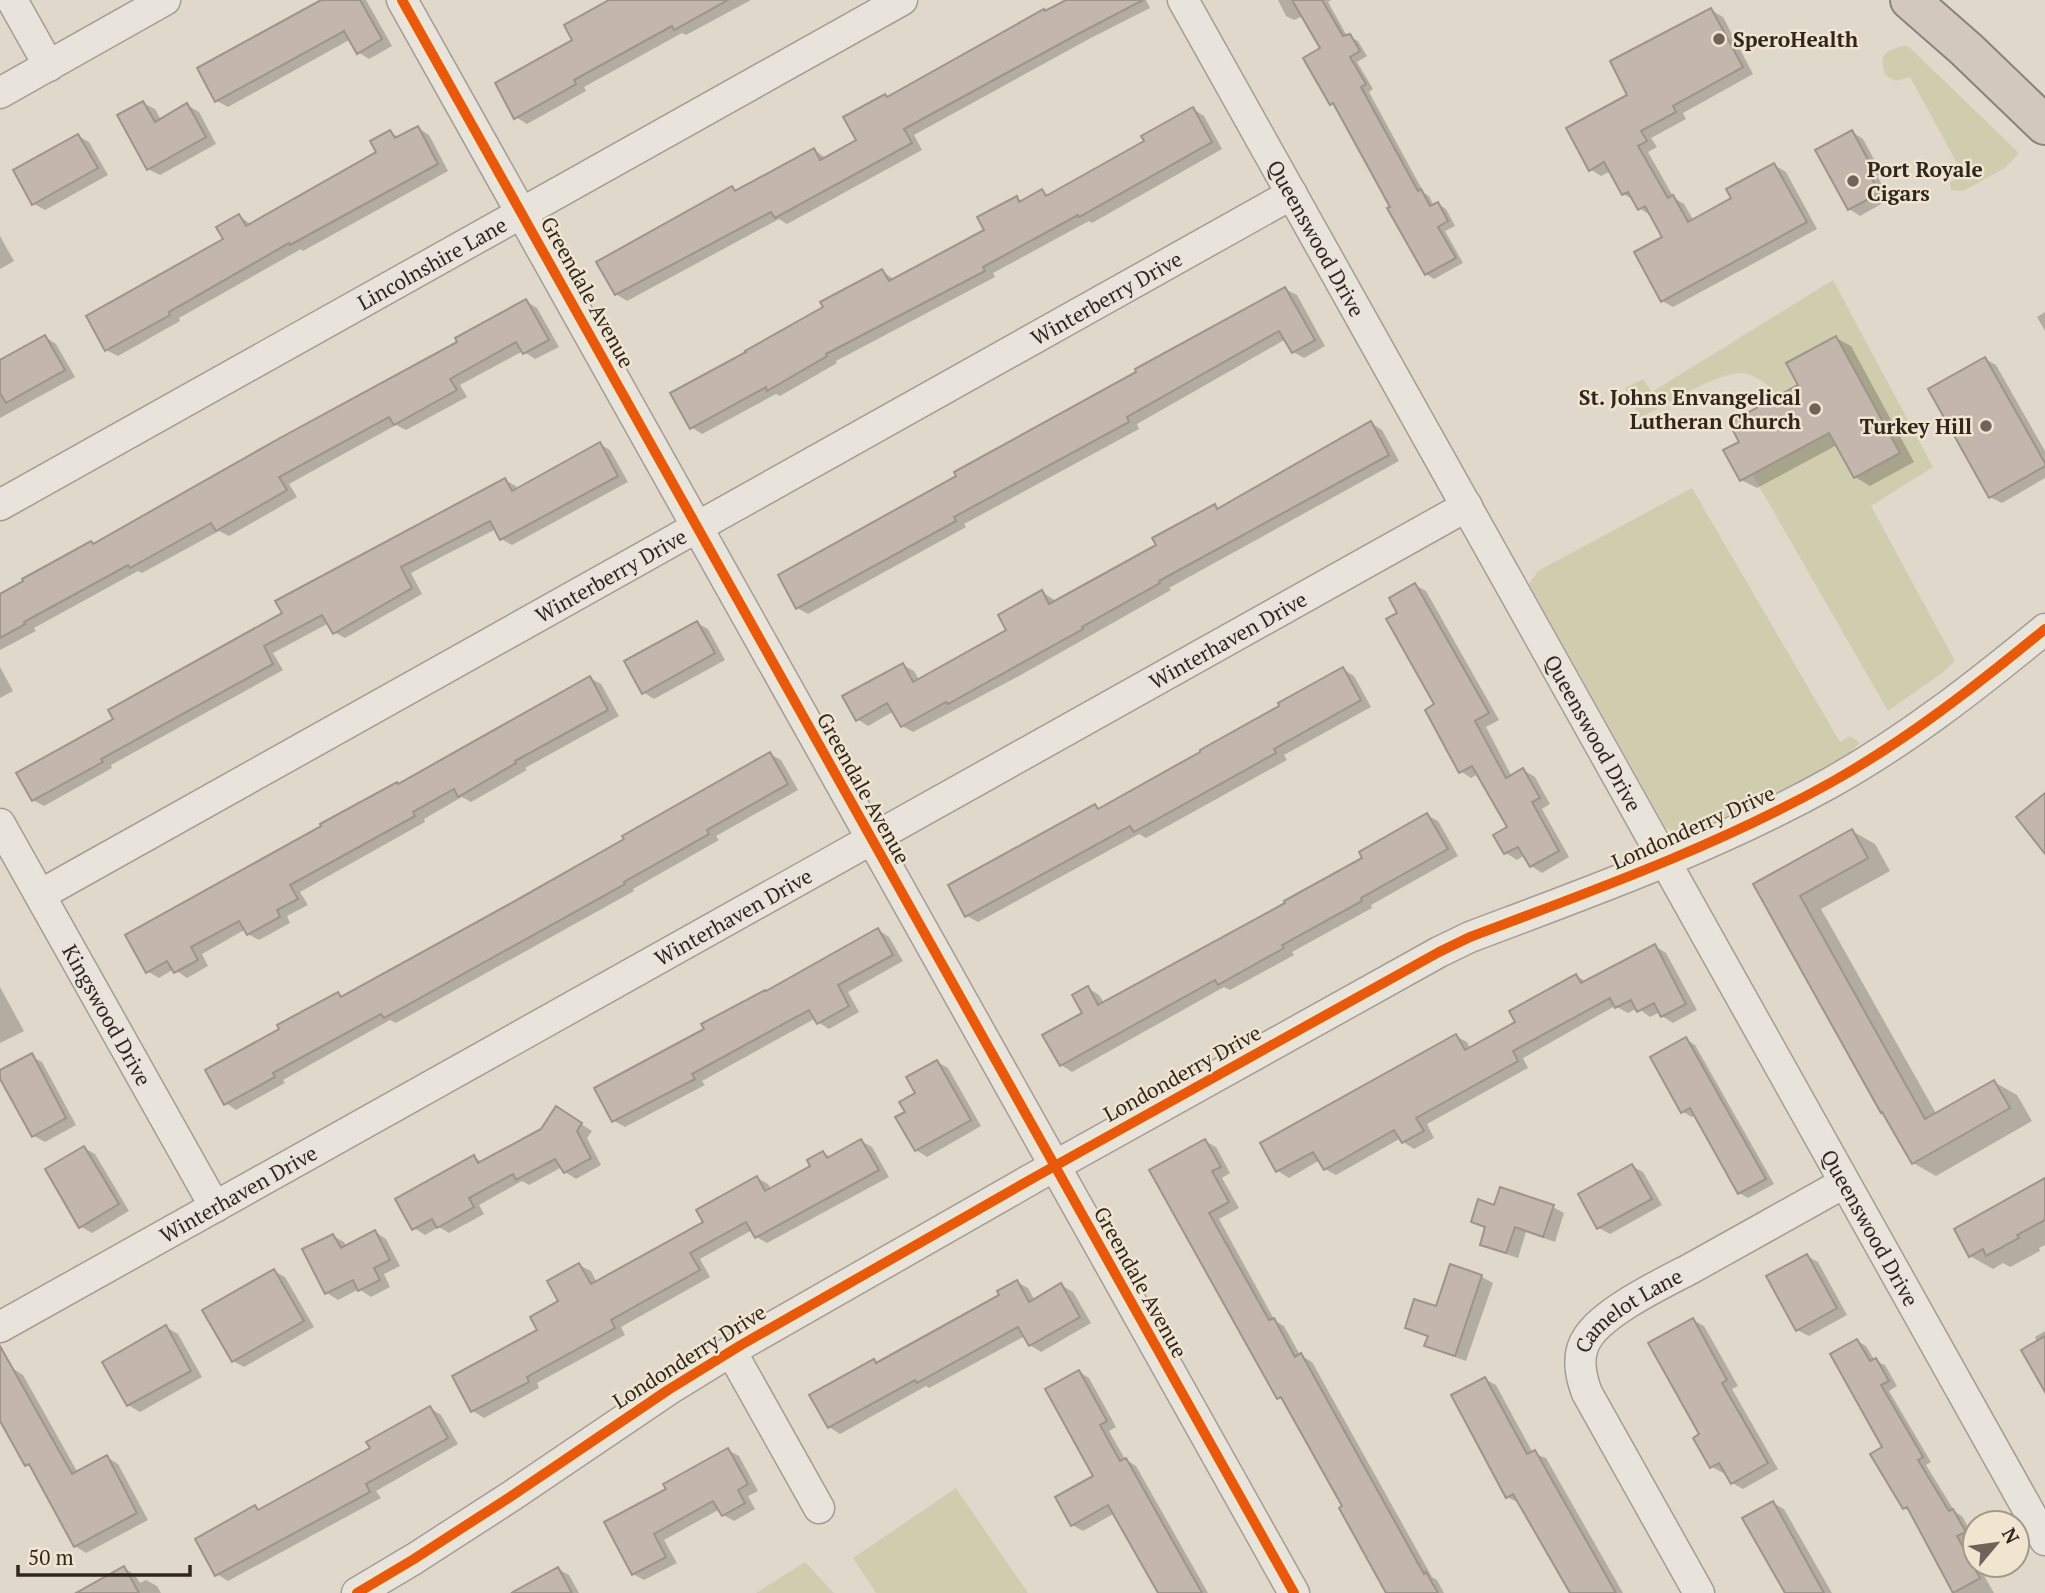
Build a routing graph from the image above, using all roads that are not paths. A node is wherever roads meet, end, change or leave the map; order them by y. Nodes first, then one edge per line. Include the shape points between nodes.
1 (12, 0) edge
2 (165, 0) edge
3 (402, 0) edge
4 (902, 0) edge
5 (1183, 0) edge
6 (1910, 0) edge
7 (49, 66) junction
8 (0, 93) edge
9 (2045, 125) edge
10 (1292, 194) junction
11 (522, 213) junction
12 (0, 505) edge
13 (1467, 506) junction
14 (697, 527) junction
15 (2045, 629) edge
16 (0, 824) edge
17 (870, 839) junction
18 (1666, 862) junction
19 (40, 895) junction
20 (1054, 1167) junction
21 (1844, 1183) junction
22 (215, 1207) junction
23 (0, 1327) edge
24 (731, 1351) junction
25 (819, 1508) dead end
26 (2045, 1540) edge
27 (357, 1593) edge
28 (1294, 1593) edge
29 (1699, 1593) edge

1 - 7 street
2 - 7 street
3 - 11 street, Greendale Avenue
4 - 11 street, Lincolnshire Lane
5 - 10 street, Queenswood Drive
6 - 9 highway
7 - 8 street
10 - 13 street, Queenswood Drive
10 - 14 street, Winterberry Drive
11 - 12 street, Lincolnshire Lane
11 - 14 street, Greendale Avenue
13 - 17 street, Winterhaven Drive
13 - 18 street, Queenswood Drive
14 - 17 street, Greendale Avenue
14 - 19 street, Winterberry Drive
15 - 18 street, Londonderry Drive via 1872,757 1784,807
16 - 19 street, Kingswood Drive
17 - 20 street, Greendale Avenue
17 - 22 street, Winterhaven Drive
18 - 20 street, Londonderry Drive via 1439,952
18 - 21 street, Queenswood Drive
19 - 22 street, Kingswood Drive
20 - 24 street, Londonderry Drive
20 - 28 street, Greendale Avenue
21 - 26 street, Queenswood Drive
21 - 29 street, Camelot Lane via 1641,1295 1598,1324 1586,1339 1580,1376 1587,1393
22 - 23 street, Winterhaven Drive
24 - 25 street
24 - 27 street, Londonderry Drive

